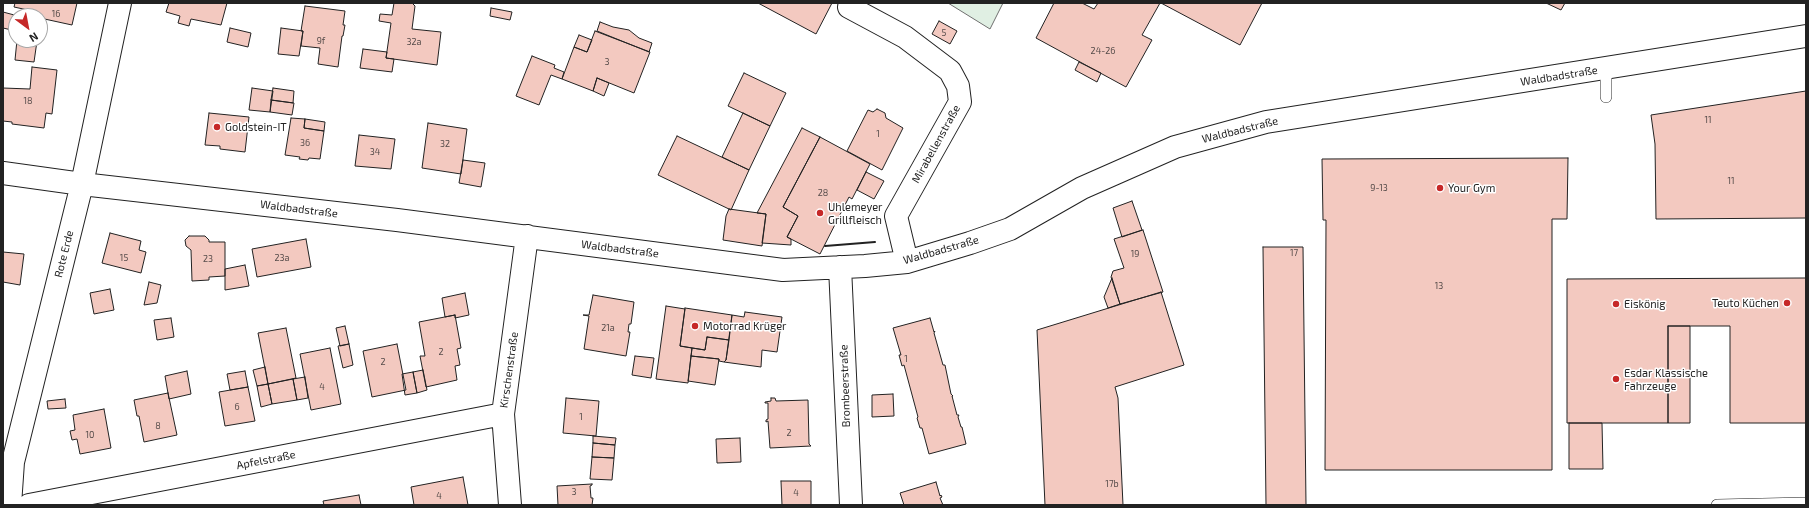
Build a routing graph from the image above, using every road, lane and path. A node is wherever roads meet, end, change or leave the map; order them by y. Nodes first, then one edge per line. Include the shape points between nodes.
1 (120, 3) edge
2 (849, 7) dead end
3 (1806, 36) edge
4 (1606, 68) junction
5 (1606, 97) dead end
6 (3, 173) edge
7 (82, 184) junction
8 (527, 236) junction
9 (907, 262) junction
10 (840, 267) junction
11 (503, 414) junction
12 (1806, 503) edge
13 (10, 505) edge
14 (29, 505) edge
15 (510, 505) edge
16 (850, 505) edge
17 (1717, 505) edge

1 - 7 street, Rote Erde
2 - 9 street, Mirabellenstraße via 905,38 950,71 958,86 960,102 896,216
3 - 4 street, Waldbadstraße
4 - 5 lane
4 - 9 street, Waldbadstraße via 1266,122 1175,147 1082,188 1010,228 950,250
6 - 7 street, Waldbadstraße
7 - 8 street, Waldbadstraße
7 - 13 street, Rote Erde via 14,462
8 - 10 street, Waldbadstraße via 783,270
8 - 11 street, Kirschenstraße
9 - 10 street, Waldbadstraße
10 - 16 street, Brombeerstraße
11 - 14 street, Apfelstraße
11 - 15 street, Kirschenstraße
12 - 17 lane

